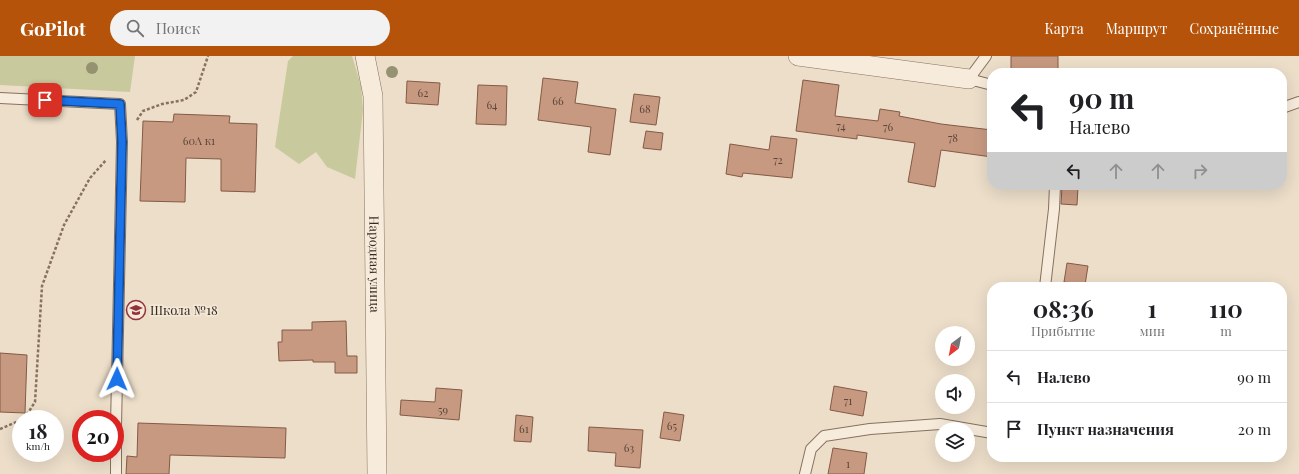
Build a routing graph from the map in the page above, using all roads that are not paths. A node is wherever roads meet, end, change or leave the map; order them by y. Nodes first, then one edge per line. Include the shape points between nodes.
1 (365, 56) edge
2 (798, 56) edge
3 (986, 56) edge
4 (969, 79) junction
5 (987, 84) edge
6 (0, 98) edge
7 (1299, 102) edge
8 (1287, 106) edge
9 (1055, 190) edge
10 (1046, 282) edge
11 (987, 432) edge
12 (116, 474) edge
13 (377, 474) edge
14 (805, 474) edge

1 - 13 street, Народная улица via 373,96
2 - 4 street
3 - 4 lane
4 - 5 lane
6 - 12 lane via 120,104 122,142
7 - 8 lane
9 - 10 lane
11 - 14 lane via 940,424 870,429 824,436 811,449

